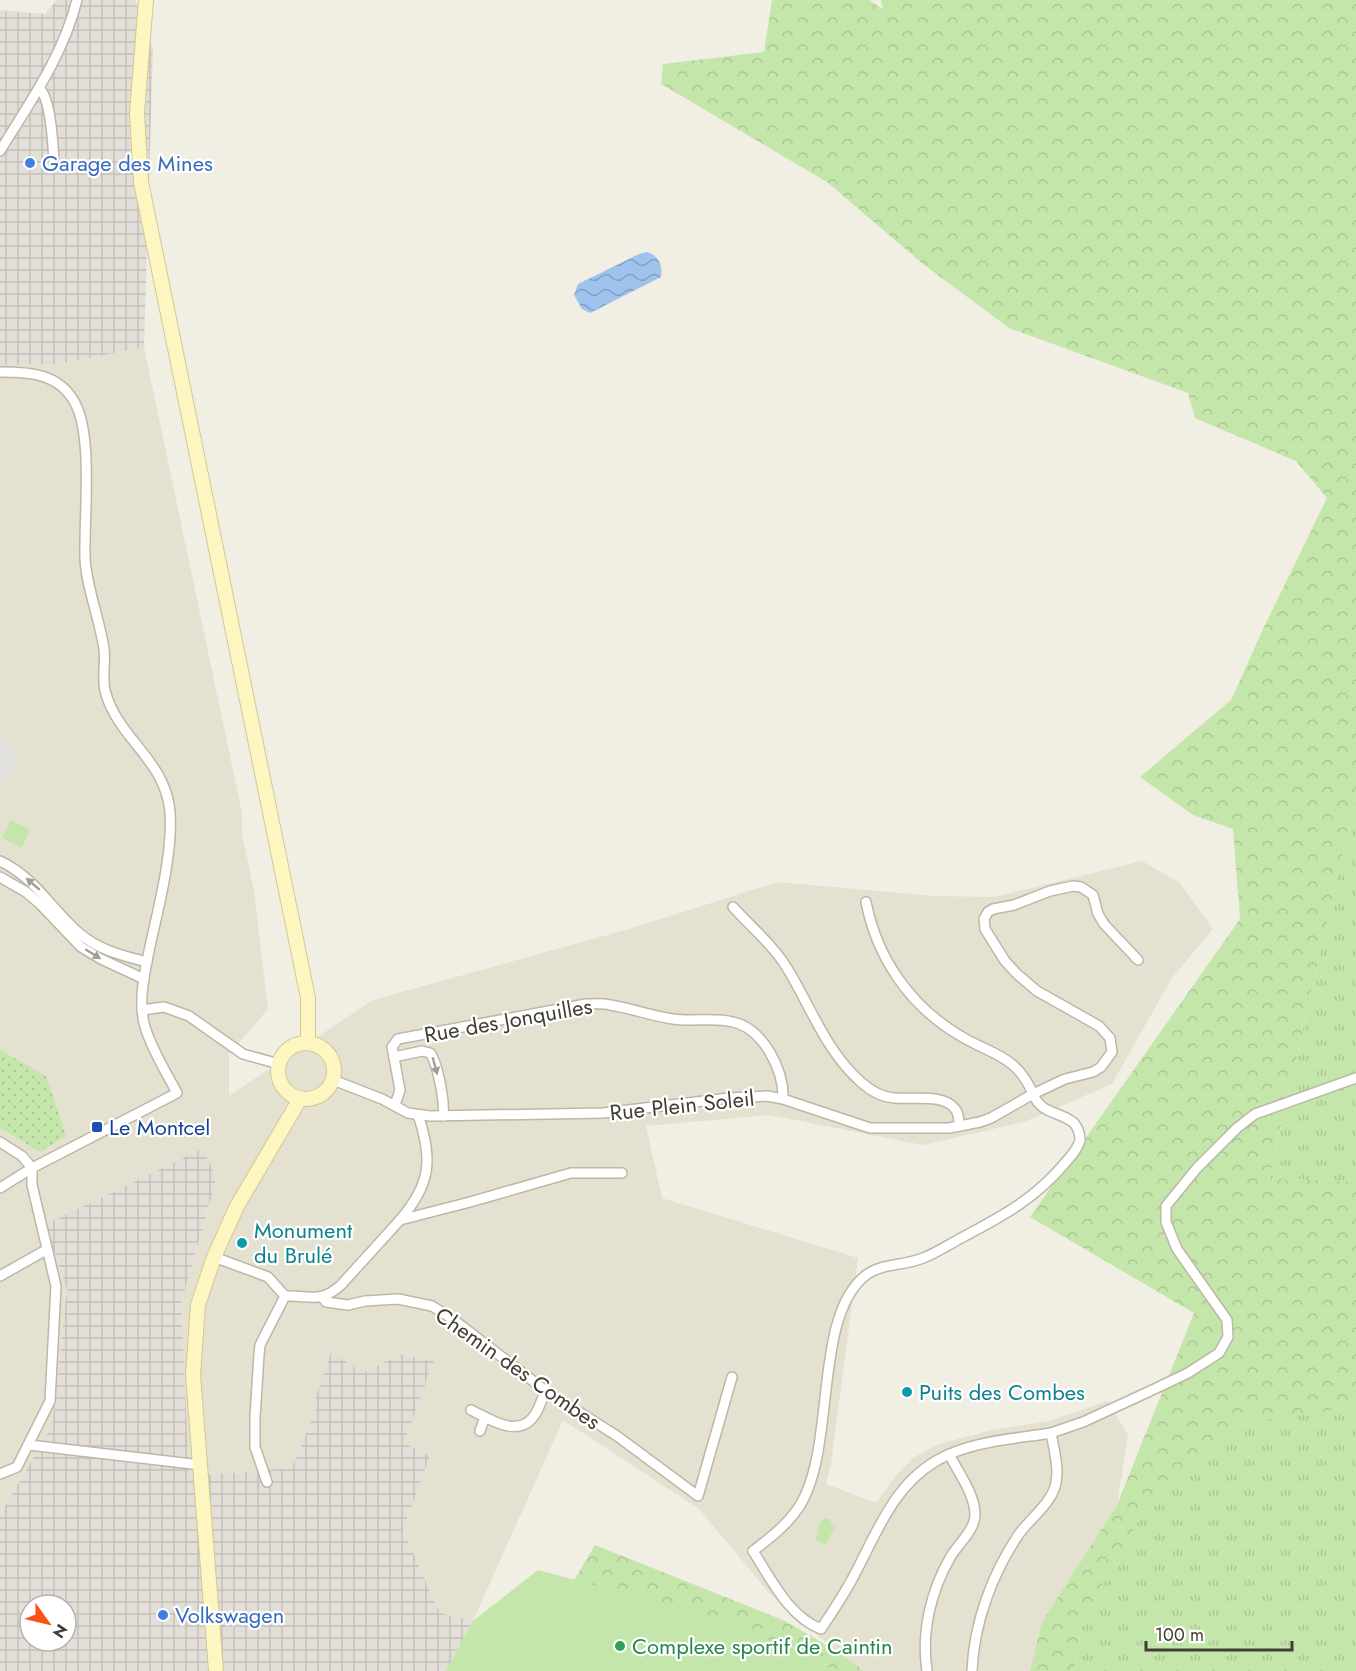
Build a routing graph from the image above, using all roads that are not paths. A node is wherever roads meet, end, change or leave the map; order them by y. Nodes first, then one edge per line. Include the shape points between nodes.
1 (77, 0) edge
2 (147, 0) edge
3 (39, 88) junction
4 (0, 151) edge
5 (54, 161) dead end
6 (0, 372) edge
7 (0, 861) edge
8 (0, 877) edge
9 (866, 902) dead end
10 (733, 907) dead end
11 (1138, 960) dead end
12 (147, 962) junction
13 (144, 979) junction
14 (142, 1010) junction
15 (308, 1043) junction
16 (394, 1057) junction
17 (279, 1064) junction
18 (1356, 1078) edge
19 (333, 1080) junction
20 (1033, 1094) junction
21 (300, 1099) junction
22 (783, 1099) junction
23 (395, 1106) junction
24 (418, 1115) junction
25 (442, 1116) junction
26 (960, 1126) junction
27 (0, 1142) edge
28 (32, 1168) junction
29 (622, 1173) dead end
30 (0, 1188) edge
31 (400, 1220) junction
32 (46, 1250) junction
33 (214, 1257) junction
34 (0, 1276) edge
35 (285, 1296) junction
36 (322, 1297) junction
37 (732, 1377) dead end
38 (546, 1391) junction
39 (471, 1410) dead end
40 (485, 1417) junction
41 (480, 1431) dead end
42 (1051, 1433) junction
43 (29, 1445) junction
44 (949, 1454) junction
45 (201, 1465) junction
46 (0, 1474) edge
47 (267, 1482) dead end
48 (216, 1671) edge
49 (927, 1671) edge
50 (972, 1671) edge

1 - 3 street via 63,45
2 - 15 main road via 137,112 141,182 308,998
3 - 4 street
3 - 5 street via 45,95 52,124
6 - 12 street via 27,372 61,385 74,401 82,423 84,559 104,650 105,693 115,716 157,769 170,813 167,859
12 -> 7 street via 119,955 80,935 34,884
8 -> 13 street via 33,898 81,947
9 - 20 street via 878,942 909,994 946,1027 1017,1067
10 - 26 street via 781,959 822,1033 858,1080 885,1096 948,1103 957,1111
11 - 20 street, Rue Plein Soleil via 1104,924 1093,895 1081,887 1050,891 988,912 985,929 1017,975 1099,1026 1112,1045 1108,1060 1093,1072 1065,1079
12 - 13 street
13 - 14 street
14 - 17 street via 164,1007 189,1016 243,1054
14 - 28 street via 149,1037 177,1092
15 - 17 main road via 290,1048
15 - 19 main road via 330,1055
16 - 22 street, Rue des Jonquilles via 392,1047 398,1039 586,1004 608,1004 675,1020 723,1020 742,1025 761,1041 775,1063
16 - 23 street via 400,1090
16 -> 25 street via 430,1053 443,1104
17 - 21 main road via 281,1083 289,1094
18 - 42 street via 1255,1114 1197,1168 1166,1206 1166,1222 1177,1249 1227,1320 1228,1337 1219,1353 1188,1373
19 - 21 main road via 323,1094
19 - 23 street, Rue Plein Soleil
20 - 26 street, Rue Plein Soleil via 991,1118
20 - 44 street via 1046,1111 1070,1119 1079,1133 1077,1147 1056,1174 1020,1205 924,1258 868,1273 849,1295 836,1329 808,1490 789,1521 753,1551 799,1617 821,1629 896,1497 921,1471
21 - 33 main road via 237,1206
22 - 25 street, Rue Plein Soleil via 729,1098 603,1113
22 - 26 street, Rue Plein Soleil via 870,1128
23 - 24 street, Rue Plein Soleil
24 - 25 street, Rue Plein Soleil
24 - 31 street via 428,1156 427,1177
27 - 28 street via 22,1156
28 - 30 street
28 - 32 street
29 - 31 street via 571,1173
31 - 36 street via 341,1285
32 - 34 street
32 - 43 street via 56,1286 50,1401
33 - 35 street via 268,1277
33 - 45 main road via 198,1305 193,1375
35 - 36 street, Chemin des Combes
35 - 47 street via 259,1355 255,1447
36 - 38 street, Chemin des Combes via 326,1302 348,1305 398,1299 432,1306
37 - 38 street, Chemin des Combes via 698,1496 617,1436
38 - 40 street via 532,1419 518,1427 510,1428
39 - 40 street
40 - 41 street
42 - 44 street
42 - 50 street via 1057,1472 1054,1489 1012,1545 996,1576 975,1637
43 - 45 street
43 - 46 street via 17,1467
44 - 49 street via 976,1515 974,1525 951,1557 933,1600 925,1640
45 - 48 main road

